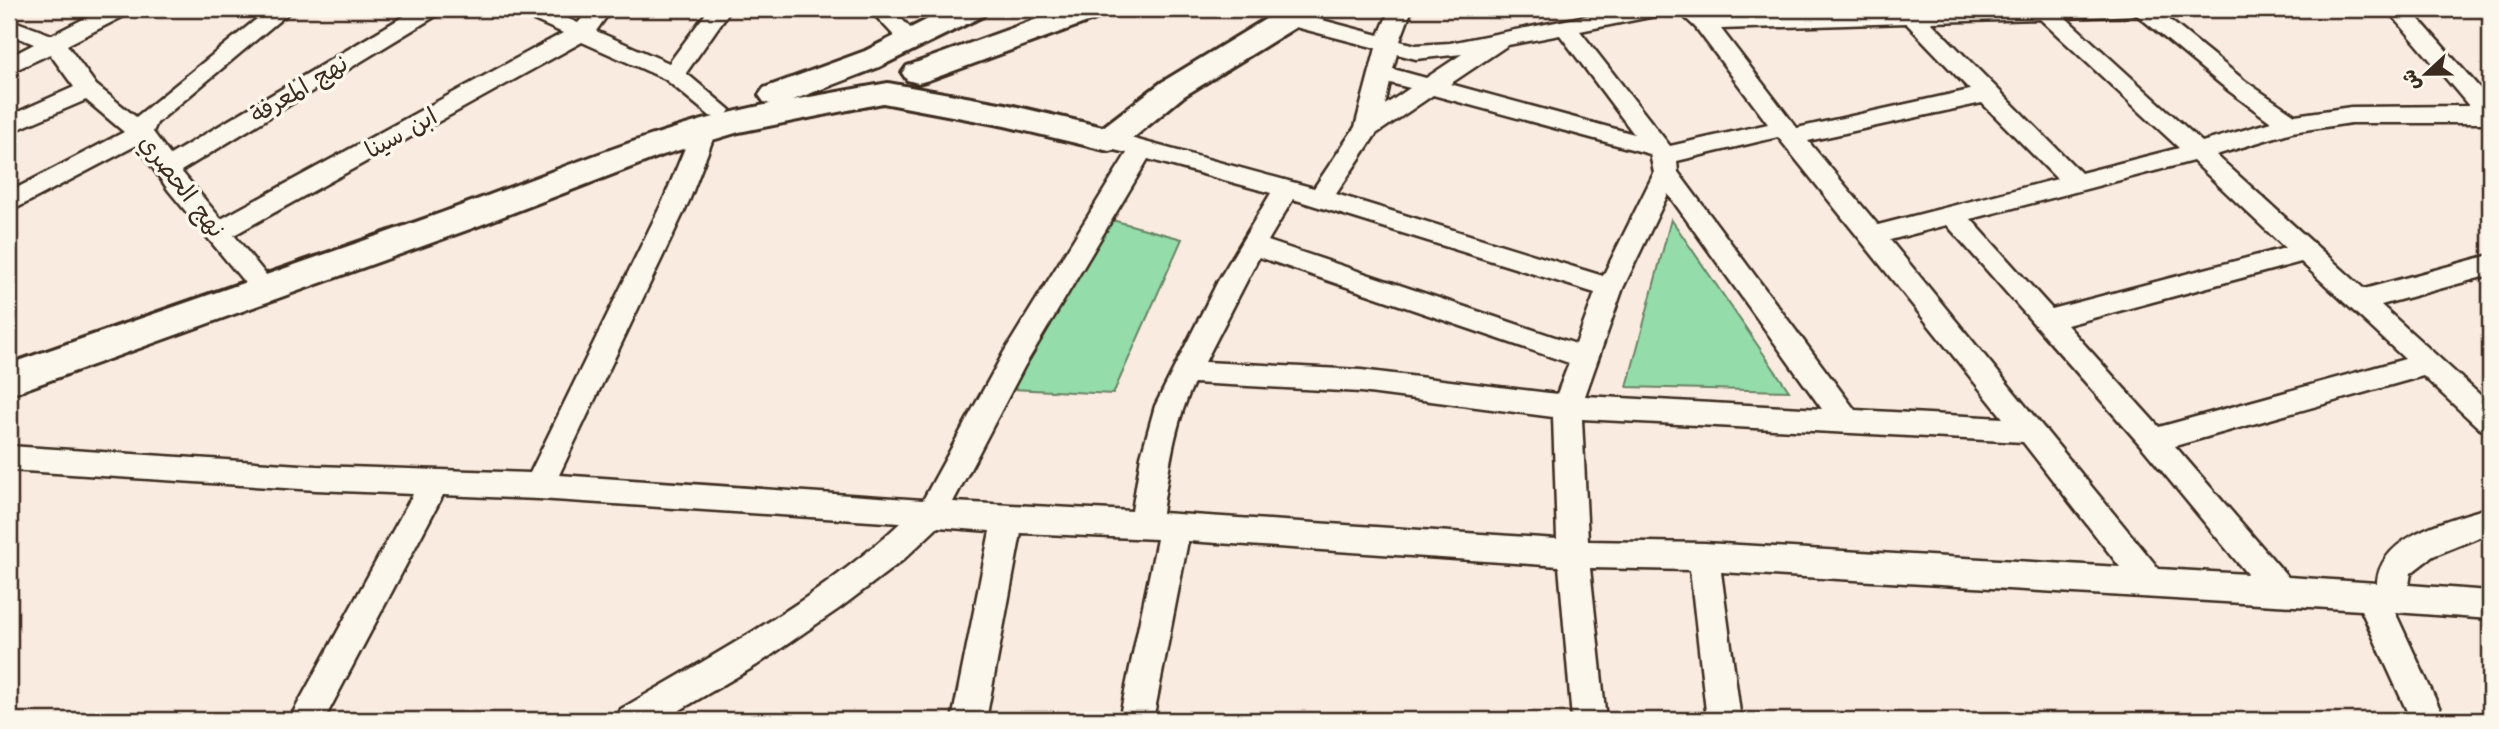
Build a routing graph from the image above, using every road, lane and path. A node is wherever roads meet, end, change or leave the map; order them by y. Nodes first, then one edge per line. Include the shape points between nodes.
1 (118, 9) edge
2 (282, 9) edge
3 (431, 9) edge
4 (528, 9) edge
5 (601, 9) edge
6 (720, 9) edge
7 (880, 9) edge
8 (972, 9) edge
9 (978, 9) edge
10 (1093, 9) edge
11 (1401, 9) edge
12 (1655, 9) edge
13 (2136, 9) edge
14 (2143, 9) edge
15 (2398, 9) edge
16 (2054, 11) edge
17 (1295, 13) edge
18 (1696, 16) edge
19 (1912, 16) junction
20 (9, 26) edge
21 (1566, 26) junction
22 (583, 32) junction
23 (909, 38) junction
24 (1501, 39) junction
25 (54, 44) junction
26 (1388, 46) junction
27 (872, 58) junction
28 (9, 66) edge
29 (918, 73) junction
30 (1381, 73) junction
31 (673, 74) junction
32 (1432, 87) junction
33 (88, 90) junction
34 (883, 94) junction
35 (1987, 94) junction
36 (1005, 115) junction
37 (2490, 115) edge
38 (711, 121) junction
39 (2291, 124) junction
40 (9, 125) edge
41 (1367, 128) junction
42 (141, 132) junction
43 (1788, 133) junction
44 (1109, 140) junction
45 (1141, 150) junction
46 (2197, 152) junction
47 (1662, 159) junction
48 (166, 169) junction
49 (2076, 183) junction
50 (1286, 189) junction
51 (1320, 198) junction
52 (9, 203) edge
53 (1954, 215) junction
54 (218, 232) junction
55 (1871, 236) junction
56 (1252, 245) junction
57 (2305, 252) junction
58 (2490, 265) edge
59 (254, 276) junction
60 (1610, 288) junction
61 (2359, 301) junction
62 (2048, 320) junction
63 (1583, 357) junction
64 (2427, 364) junction
65 (1186, 372) junction
66 (14, 375) edge
67 (1567, 407) junction
68 (1846, 420) junction
69 (2490, 422) edge
70 (2031, 431) junction
71 (2153, 440) junction
72 (9, 458) edge
73 (434, 483) junction
74 (539, 486) junction
75 (931, 514) junction
76 (1008, 520) junction
77 (2490, 520) edge
78 (1160, 526) junction
79 (1573, 554) junction
80 (1704, 557) junction
81 (2152, 584) junction
82 (2280, 590) junction
83 (2382, 597) junction
84 (2490, 605) edge
85 (306, 720) edge
86 (634, 720) edge
87 (970, 720) edge
88 (1136, 720) edge
89 (1589, 720) edge
90 (1724, 720) edge
91 (2428, 720) edge

1 - 25 street
2 - 42 street via 147,119
3 - 48 street, نهج المعرفة
4 - 22 street
5 - 22 street
6 - 31 street
7 - 23 street
8 - 23 main road
9 - 29 main road via 947,51
10 - 29 main road
11 - 26 street
12 - 21 street
13 - 16 street
14 - 39 street
15 - 37 street
16 - 19 street
16 - 46 street
17 - 26 street
17 - 44 main road via 1173,89
18 - 19 street
18 - 43 street
19 - 35 street
20 - 25 street
21 - 24 street
21 - 47 street
22 - 31 street
22 - 54 street, ابن سينا
23 - 27 main road
24 - 26 street via 1432,52
24 - 32 street
25 - 28 street
25 - 33 street, نهج الحصري
26 - 30 street
27 - 29 main road via 905,56 912,59
27 - 34 main road via 857,71 857,84
27 - 38 main road
29 - 34 main road via 906,88
29 - 36 main road
30 - 32 street
30 - 41 street
31 - 38 street
32 - 41 street
32 - 47 street
33 - 40 street
33 - 42 street, نهج الحصري
34 - 36 main road
34 - 38 main road
35 - 43 street
35 - 49 street
36 - 44 main road
37 - 39 street via 2351,115
38 - 59 main road via 583,155
38 - 66 main road via 445,224
38 - 74 street
39 - 46 street
41 - 51 street
42 - 48 street, نهج الحصري
42 - 52 street
43 - 47 street
43 - 55 street
44 - 45 street
45 - 50 street
45 - 75 street via 1014,360
46 - 49 street
46 - 57 street
47 - 60 street
47 - 68 street
48 - 54 street, نهج الحصري
49 - 53 street
50 - 51 street
50 - 56 street
51 - 60 street
53 - 55 street
53 - 62 street
54 - 59 street, نهج الحصري
55 - 70 street
56 - 63 street
56 - 65 street
57 - 61 street
57 - 62 street
58 - 61 street
59 - 66 main road
60 - 63 street
61 - 64 street
62 - 71 street
63 - 67 street
64 - 69 street
64 - 71 street
65 - 67 street via 1361,380
65 - 78 street via 1169,406 1156,456
67 - 68 street
67 - 79 street
68 - 70 street
70 - 81 street
71 - 82 street
72 - 73 street
73 - 74 street
73 - 85 street
74 - 75 street
75 - 76 street
75 - 86 street via 892,551 829,598
76 - 78 street
76 - 87 street
77 - 83 street via 2431,542 2408,558
78 - 79 street
78 - 88 street
79 - 80 street
79 - 89 street
80 - 81 street
80 - 90 street
81 - 82 street
82 - 83 street
83 - 84 street
83 - 91 street

